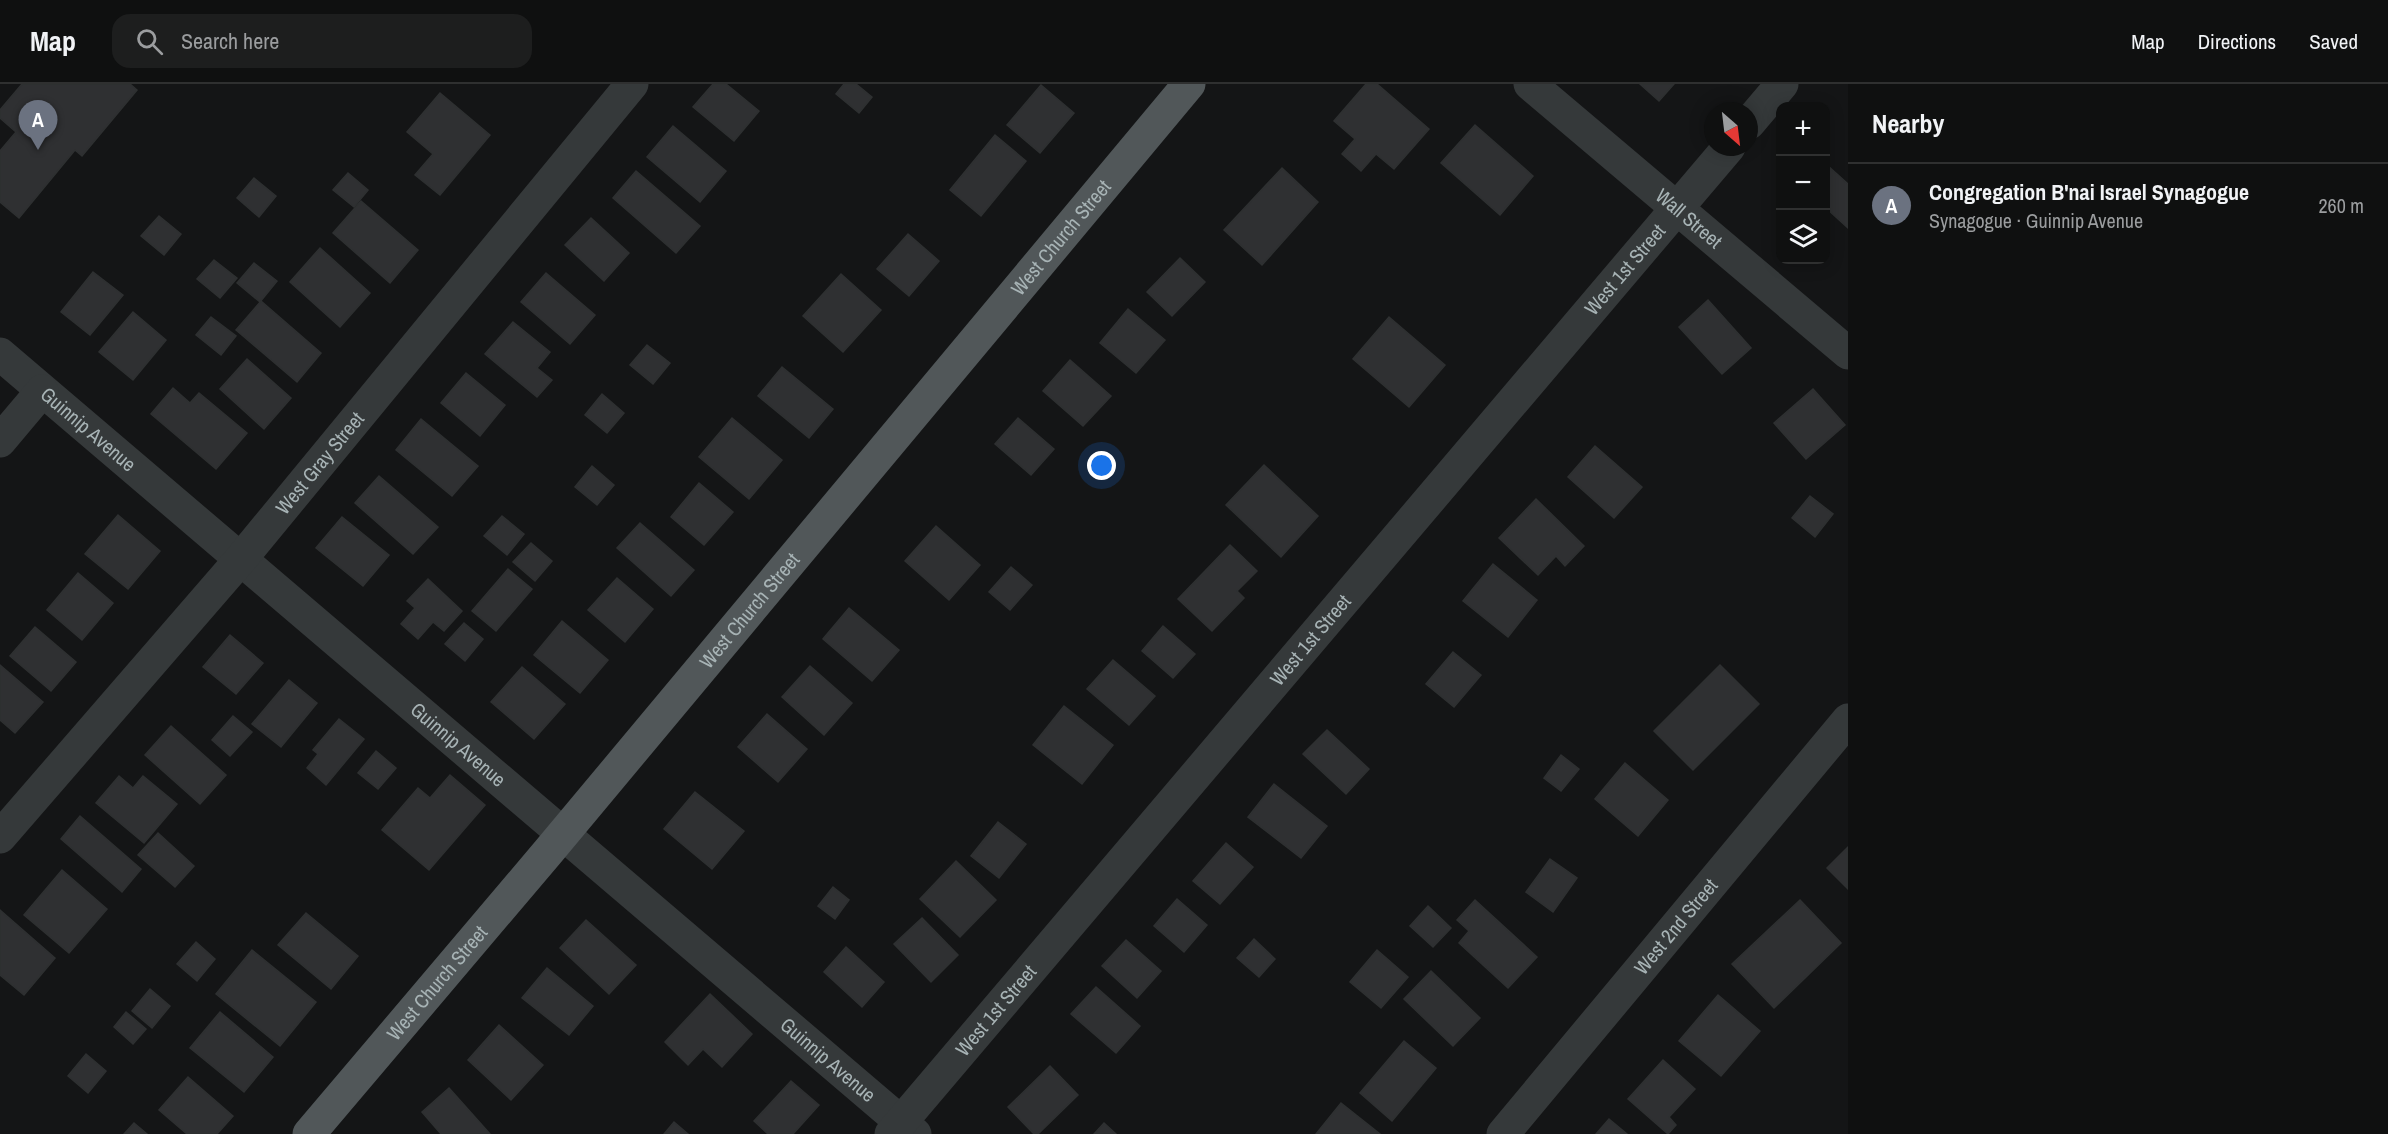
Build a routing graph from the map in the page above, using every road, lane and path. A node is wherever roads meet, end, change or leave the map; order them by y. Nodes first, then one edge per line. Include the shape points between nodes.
1 (632, 84) edge
2 (1189, 84) edge
3 (1530, 84) edge
4 (1782, 84) edge
5 (1758, 112) edge
6 (1721, 156) edge
7 (1678, 208) junction
8 (1848, 352) edge
9 (0, 354) edge
10 (42, 391) junction
11 (0, 441) edge
12 (240, 560) junction
13 (1848, 720) edge
14 (562, 834) junction
15 (0, 837) edge
16 (903, 1130) edge
17 (309, 1134) edge
18 (1503, 1134) edge

1 - 12 street, West Gray Street
2 - 14 main road, West Church Street
3 - 7 street, Wall Street
4 - 5 street
6 - 7 street, West 1st Street
7 - 8 street, Wall Street
7 - 16 street, West 1st Street
9 - 10 street, Guinnip Avenue
10 - 11 street
10 - 12 street, Guinnip Avenue
12 - 14 street, Guinnip Avenue
12 - 15 street, West Gray Street
13 - 18 street, West 2nd Street
14 - 16 street, Guinnip Avenue
14 - 17 main road, West Church Street

